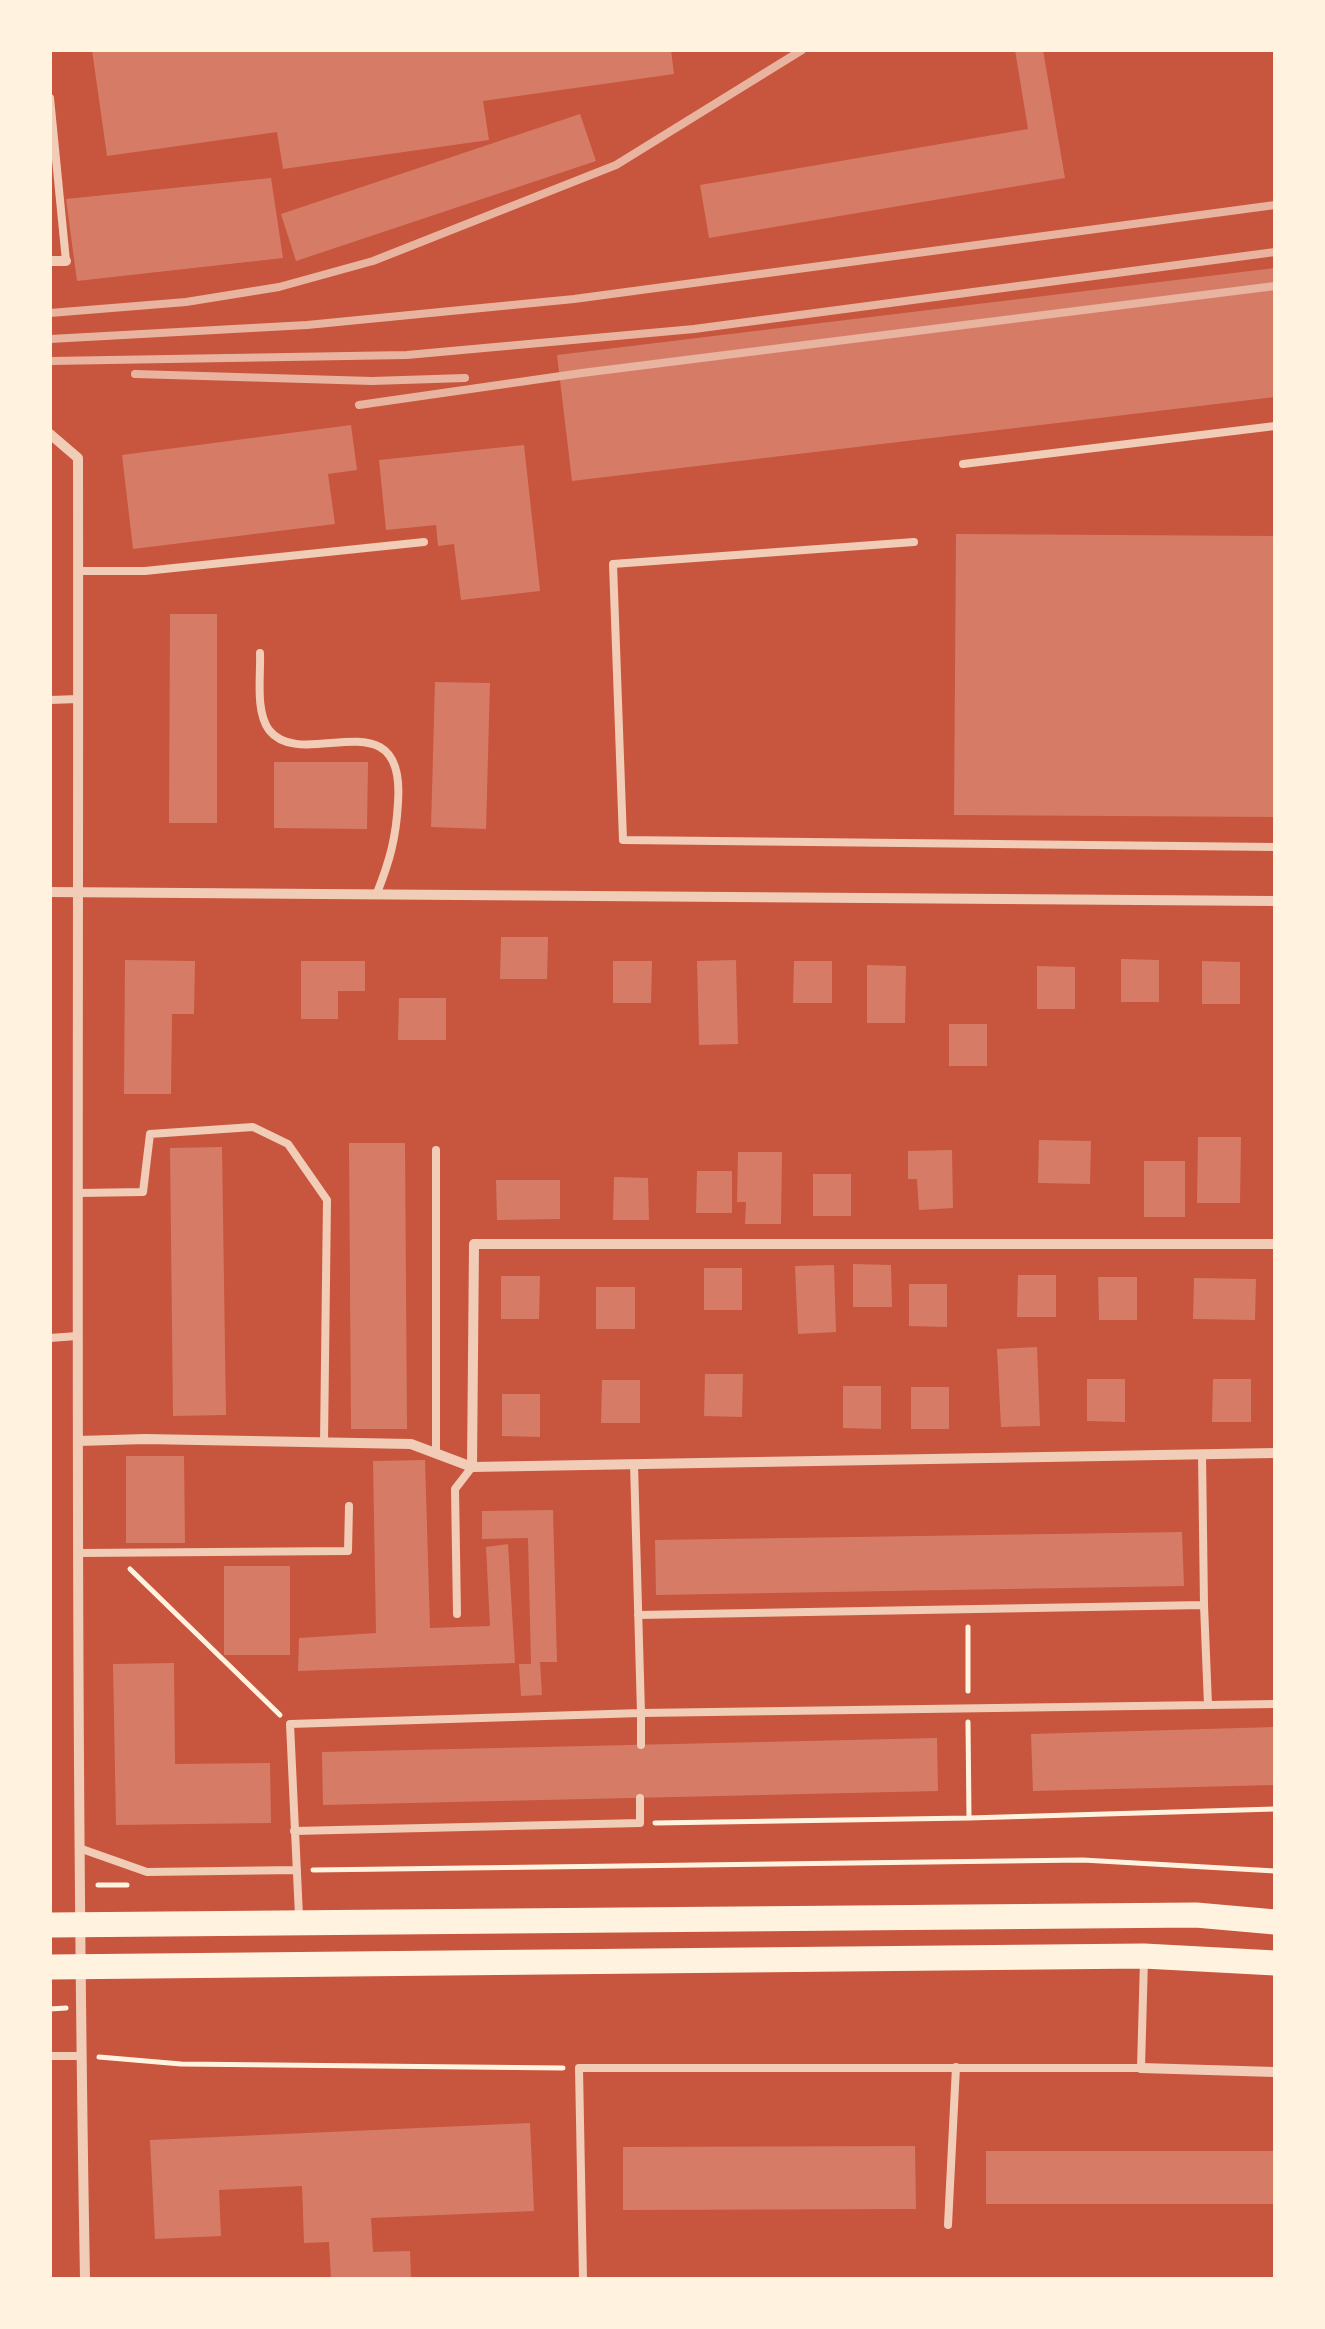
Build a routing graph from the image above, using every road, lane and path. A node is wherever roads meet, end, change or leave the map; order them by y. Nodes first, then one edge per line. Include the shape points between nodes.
1 (50, 98) edge
2 (66, 260) joint
3 (50, 262) edge
4 (1275, 426) edge
5 (50, 434) edge
6 (963, 464) dead end
7 (424, 542) dead end
8 (914, 542) dead end
9 (78, 572) junction
10 (260, 654) dead end
11 (50, 700) edge
12 (78, 700) junction
13 (1275, 848) edge
14 (78, 891) junction
15 (50, 892) edge
16 (377, 893) junction
17 (1275, 901) edge
18 (436, 1150) dead end
19 (78, 1193) junction
20 (1275, 1244) edge
21 (77, 1336) junction
22 (50, 1338) edge
23 (79, 1441) junction
24 (324, 1442) junction
25 (436, 1453) junction
26 (1275, 1453) edge
27 (1202, 1454) junction
28 (634, 1464) junction
29 (472, 1467) junction
30 (349, 1506) dead end
31 (79, 1553) junction
32 (114, 1553) junction
33 (1204, 1605) junction
34 (968, 1609) junction
35 (457, 1614) dead end
36 (638, 1614) junction
37 (1275, 1704) edge
38 (1208, 1705) junction
39 (968, 1708) junction
40 (641, 1713) junction
41 (290, 1724) junction
42 (641, 1745) dead end
43 (640, 1798) dead end
44 (1275, 1809) edge
45 (968, 1818) junction
46 (640, 1823) junction
47 (294, 1831) junction
48 (79, 1848) junction
49 (296, 1870) junction
50 (1275, 1871) edge
51 (1275, 1922) edge
52 (299, 1923) junction
53 (50, 1925) edge
54 (79, 1925) junction
55 (1144, 1956) junction
56 (1275, 1963) edge
57 (50, 1967) edge
58 (80, 1967) junction
59 (50, 2056) edge
60 (81, 2056) junction
61 (579, 2068) junction
62 (956, 2068) junction
63 (1140, 2068) junction
64 (1275, 2072) edge
65 (948, 2225) dead end
66 (85, 2279) edge
67 (583, 2279) edge

1 - 2 lane
2 - 3 street
4 - 6 lane
5 - 9 street via 78,458
7 - 9 lane
8 - 13 lane via 613,564 623,840
9 - 12 street
10 - 16 lane via 262,712 270,731 289,743 361,742 393,758 400,780 395,846
11 - 12 lane
12 - 14 street
14 - 15 street
14 - 16 street
14 - 19 street
16 - 17 street
18 - 25 lane
19 - 21 street
19 - 24 lane via 142,1192 150,1134 252,1128 288,1144 327,1200
20 - 29 street via 474,1244
21 - 22 lane
21 - 23 street
23 - 24 street
23 - 31 street
24 - 25 street via 412,1444
25 - 29 street
26 - 27 street
27 - 28 street
27 - 33 lane
28 - 29 street
28 - 36 lane
29 - 35 lane via 455,1489
30 - 32 lane via 348,1551
31 - 32 lane
31 - 48 street
32 - 41 path
33 - 34 lane
33 - 38 lane
34 - 36 lane
34 - 39 path
36 - 40 lane
37 - 38 lane
38 - 39 lane
39 - 40 lane
39 - 45 path
40 - 41 lane
40 - 42 lane
41 - 47 lane
43 - 46 lane
44 - 45 path
45 - 46 path
46 - 47 lane
47 - 49 lane
48 - 49 lane via 147,1872
48 - 54 street
49 - 50 path via 1082,1860
49 - 52 lane
51 - 52 main road via 1196,1915
52 - 54 main road
53 - 54 main road
54 - 58 street
55 - 56 main road
55 - 58 main road
55 - 63 lane
57 - 58 main road
58 - 60 street
59 - 60 lane
60 - 61 path via 182,2064
60 - 66 street
61 - 62 lane
61 - 67 lane
62 - 63 lane
62 - 65 lane
63 - 64 street

